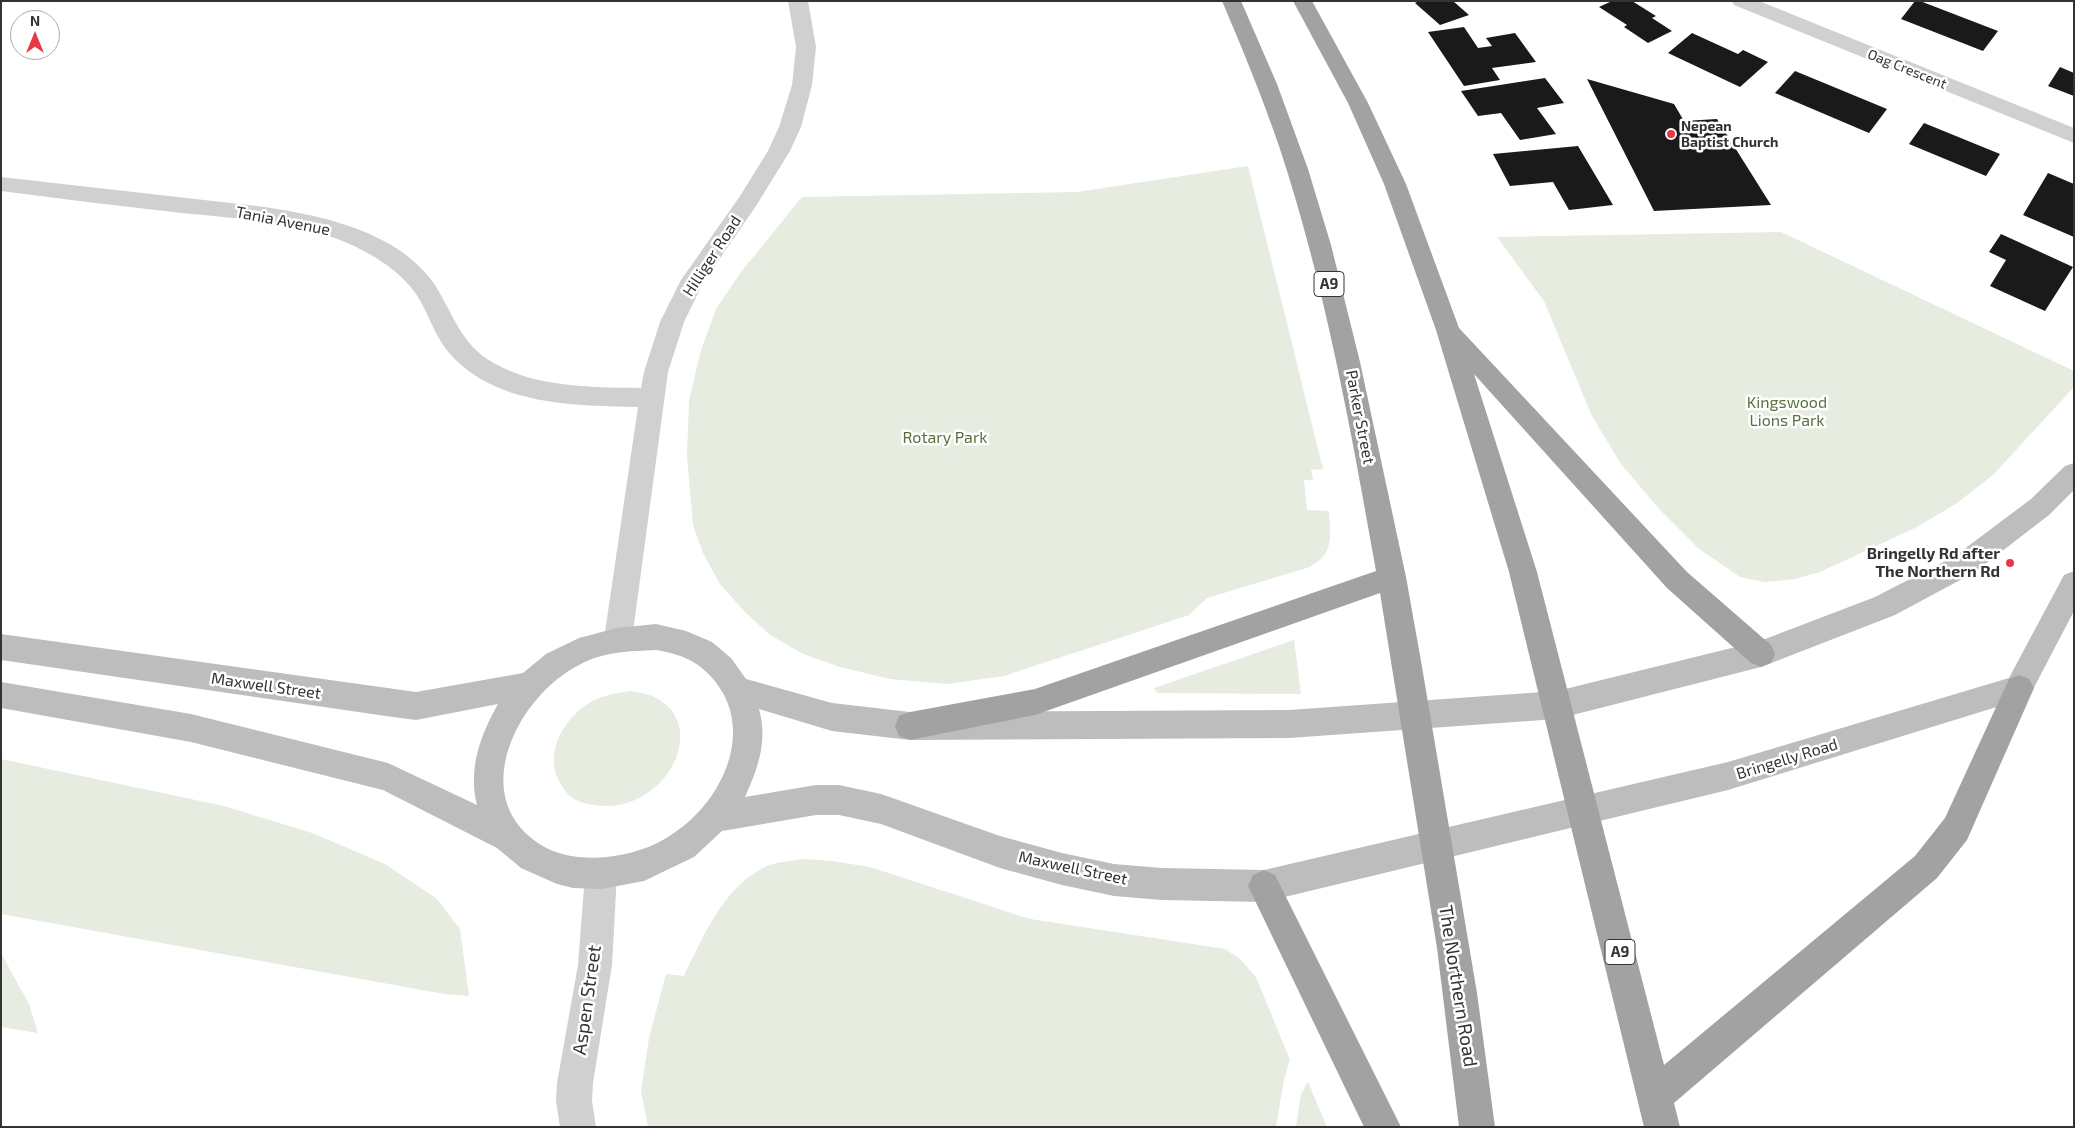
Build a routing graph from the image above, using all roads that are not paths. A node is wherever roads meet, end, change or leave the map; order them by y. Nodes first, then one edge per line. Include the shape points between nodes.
1 (798, 1) edge
2 (1231, 1) edge
3 (1302, 1) edge
4 (1740, 1) edge
5 (1776, 8) edge
6 (2074, 136) edge
7 (1, 184) edge
8 (1448, 330) junction
9 (651, 398) junction
10 (2074, 473) edge
11 (1392, 577) junction
12 (2074, 583) edge
13 (618, 639) junction
14 (1, 647) edge
15 (1761, 654) junction
16 (530, 685) junction
17 (2019, 688) junction
18 (739, 690) junction
19 (1, 695) edge
20 (1557, 705) junction
21 (1416, 715) junction
22 (910, 726) junction
23 (1584, 810) junction
24 (715, 817) junction
25 (507, 836) junction
26 (1436, 846) junction
27 (600, 874) junction
28 (1264, 886) junction
29 (1659, 1111) edge
30 (578, 1127) edge
31 (1383, 1127) edge
32 (1478, 1127) edge

1 - 9 street, Hilliger Road via 806,47 802,85 790,127 764,176 686,292 663,347
2 - 11 highway, Parker Street / A9 via 1297,169 1325,267 1352,373
3 - 8 highway, A9 via 1358,103 1395,184
4 - 5 street, Oag Crescent
5 - 6 street, Oag Crescent
7 - 9 street, Tania Avenue via 272,216 339,232 371,245 412,274 424,288 458,346 485,369 510,382 562,394
8 - 15 highway via 1677,580
8 - 20 highway, A9 via 1523,572
9 - 13 street, Hilliger Road
10 - 15 main road via 2040,507 1965,564 1885,606
11 - 21 highway, Parker Street / A9
11 - 22 highway via 1035,702
12 - 17 main road
13 - 16 main road via 586,648 556,663
13 - 18 main road via 656,637 690,646 719,664
14 - 16 main road, Maxwell Street via 416,706
15 - 20 main road
16 - 25 main road via 500,725 489,764 490,795 496,816
17 - 23 main road, Bringelly Road via 1728,776
17 - 29 highway via 1956,829 1926,867
18 - 22 main road via 832,716
18 - 24 main road via 747,714 744,766
19 - 25 main road via 191,728 388,777
20 - 21 main road
20 - 23 highway, A9
21 - 22 main road via 1289,724
21 - 26 highway, Parker Street / A9
23 - 26 main road, Bringelly Road
23 - 29 highway, A9
24 - 27 main road via 682,846 642,866
24 - 28 main road, Maxwell Street via 816,800 839,800 881,809 1000,852 1114,880
25 - 27 main road via 532,858 564,870
26 - 28 main road, Maxwell Street
26 - 32 highway, The Northern Road / A9 via 1470,1055
27 - 30 street, Aspen Street via 595,965 575,1083
28 - 31 highway

